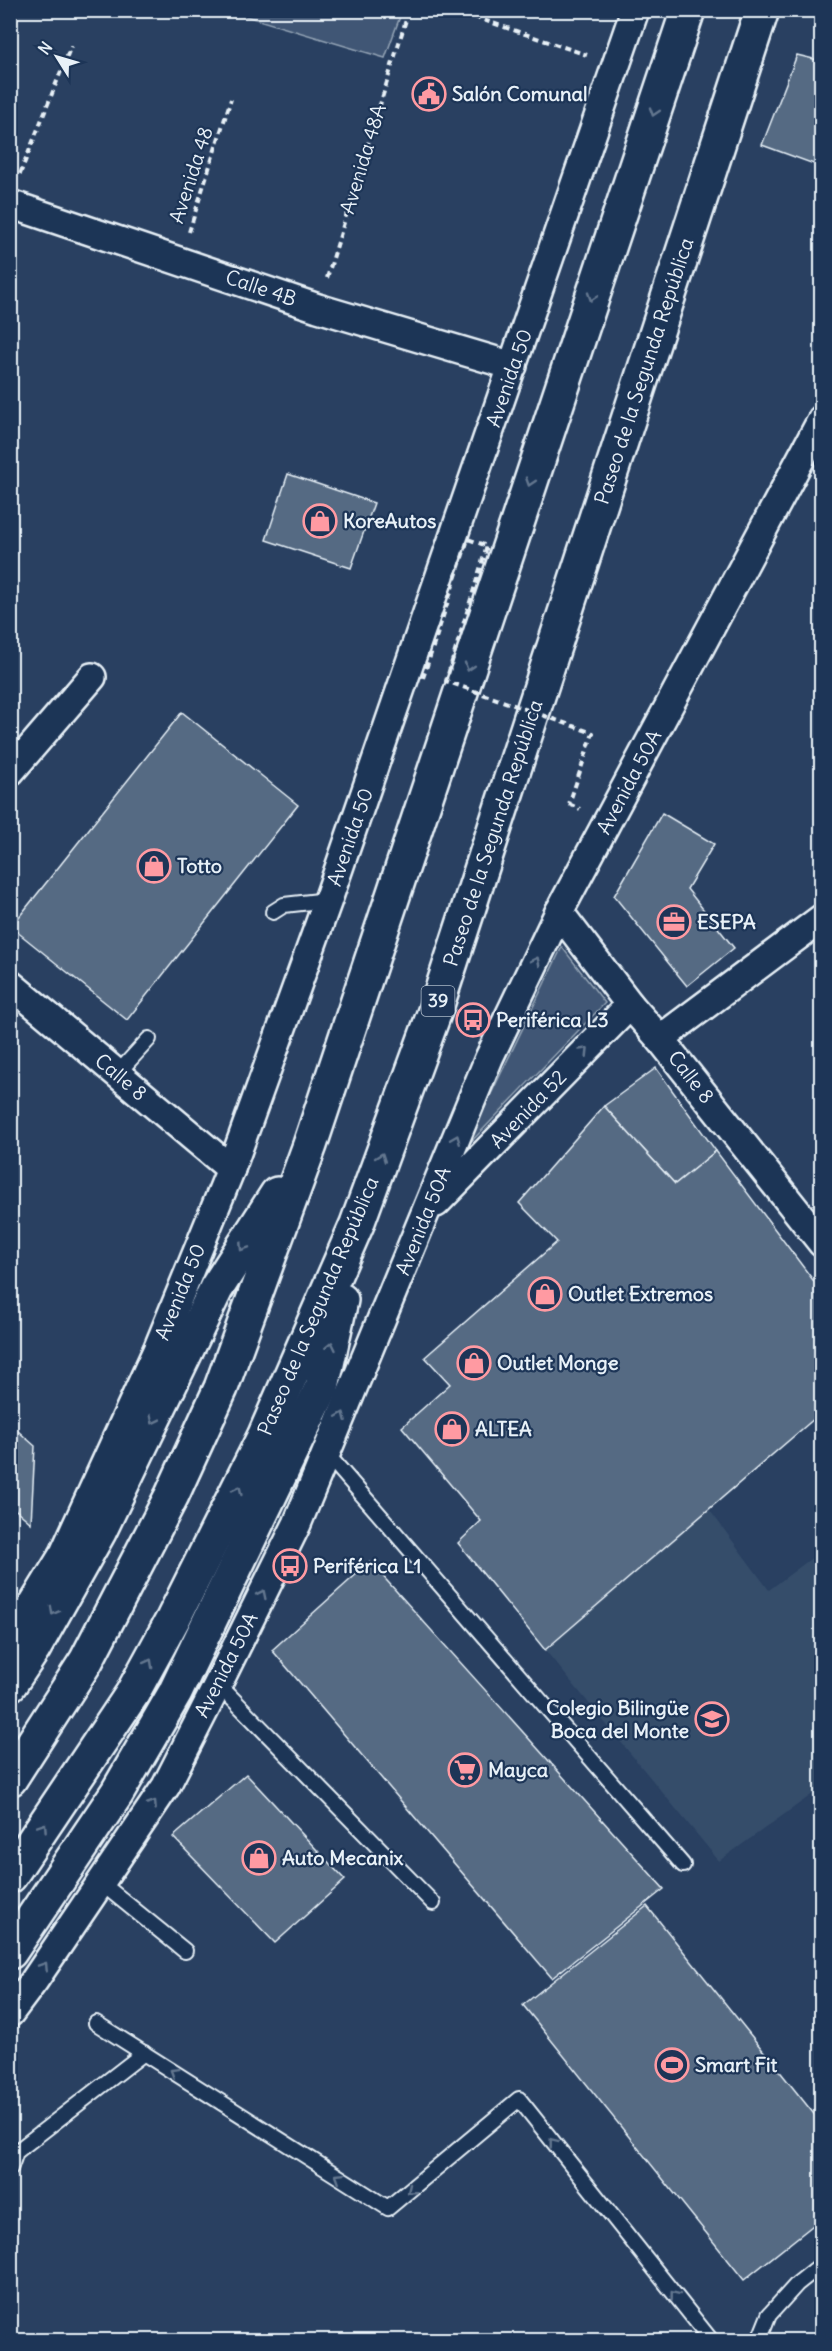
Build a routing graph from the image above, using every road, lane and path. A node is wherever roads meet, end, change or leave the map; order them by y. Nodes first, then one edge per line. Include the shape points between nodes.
1 (408, 10) edge
2 (454, 10) edge
3 (635, 10) edge
4 (686, 10) edge
5 (762, 10) edge
6 (772, 10) edge
7 (71, 46) dead end
8 (616, 66) junction
9 (741, 71) junction
10 (231, 99) dead end
11 (19, 176) dead end
12 (10, 204) edge
13 (179, 261) junction
14 (318, 308) junction
15 (513, 366) junction
16 (822, 419) edge
17 (92, 677) dead end
18 (423, 678) dead end
19 (10, 772) edge
20 (568, 804) dead end
21 (328, 900) junction
22 (273, 912) dead end
23 (559, 912) junction
24 (822, 918) edge
25 (10, 984) edge
26 (630, 1005) junction
27 (149, 1039) dead end
28 (660, 1039) junction
29 (117, 1074) junction
30 (310, 1145) junction
31 (231, 1169) junction
32 (427, 1213) junction
33 (357, 1224) junction
34 (822, 1243) edge
35 (326, 1453) junction
36 (10, 1641) edge
37 (10, 1684) edge
38 (218, 1684) junction
39 (10, 1779) edge
40 (684, 1865) dead end
41 (10, 1876) edge
42 (100, 1882) junction
43 (433, 1903) dead end
44 (185, 1951) dead end
45 (10, 1952) edge
46 (10, 2013) edge
47 (96, 2023) dead end
48 (144, 2053) junction
49 (10, 2169) edge
50 (821, 2265) edge
51 (711, 2340) edge
52 (759, 2340) edge

1 - 14 path, Avenida 48A
2 - 8 path
3 - 8 street, Avenida 50
4 -> 30 highway
5 - 9 highway, Paseo de la Segunda República / 39
6 - 9 highway
7 - 11 path
8 - 15 street, Avenida 50
33 -> 9 highway, Paseo de la Segunda República / 39 via 435,1011
10 - 13 path, Avenida 48
12 - 13 street, Calle 4B
13 - 14 street, Calle 4B
14 - 15 street, Calle 4B
15 - 21 street, Avenida 50
16 - 23 street, Avenida 50A
17 - 19 street
18 - 20 path, bridge via 468,540 488,546 446,681 593,733
21 - 22 lane via 284,905
21 - 31 street, Avenida 50
23 - 26 street, Calle 8
32 -> 23 street, Avenida 50A via 489,1058
24 - 28 street
25 - 29 street, Calle 8
26 - 28 street, Calle 8
32 -> 26 street, Avenida 52
27 - 29 lane
28 - 34 street, Calle 8
29 - 31 street, Calle 8
30 -> 37 highway via 216,1289 99,1532
30 - 39 highway via 221,1388 172,1495 86,1661
31 - 36 street, Avenida 50 via 157,1350 64,1552
35 -> 32 street, Avenida 50A
41 -> 33 highway, Paseo de la Segunda República / 39 via 132,1694 173,1618 264,1437
45 -> 33 highway via 117,1793 175,1693 322,1387
38 -> 35 street, Avenida 50A via 297,1524
35 - 40 lane
42 -> 38 street, Avenida 50A via 166,1786
38 - 43 lane
42 - 44 lane
46 -> 42 street, Avenida 50A
47 - 48 lane
48 - 49 lane via 16,2152
51 -> 48 lane via 519,2099 388,2208
50 - 52 lane via 769,2315

